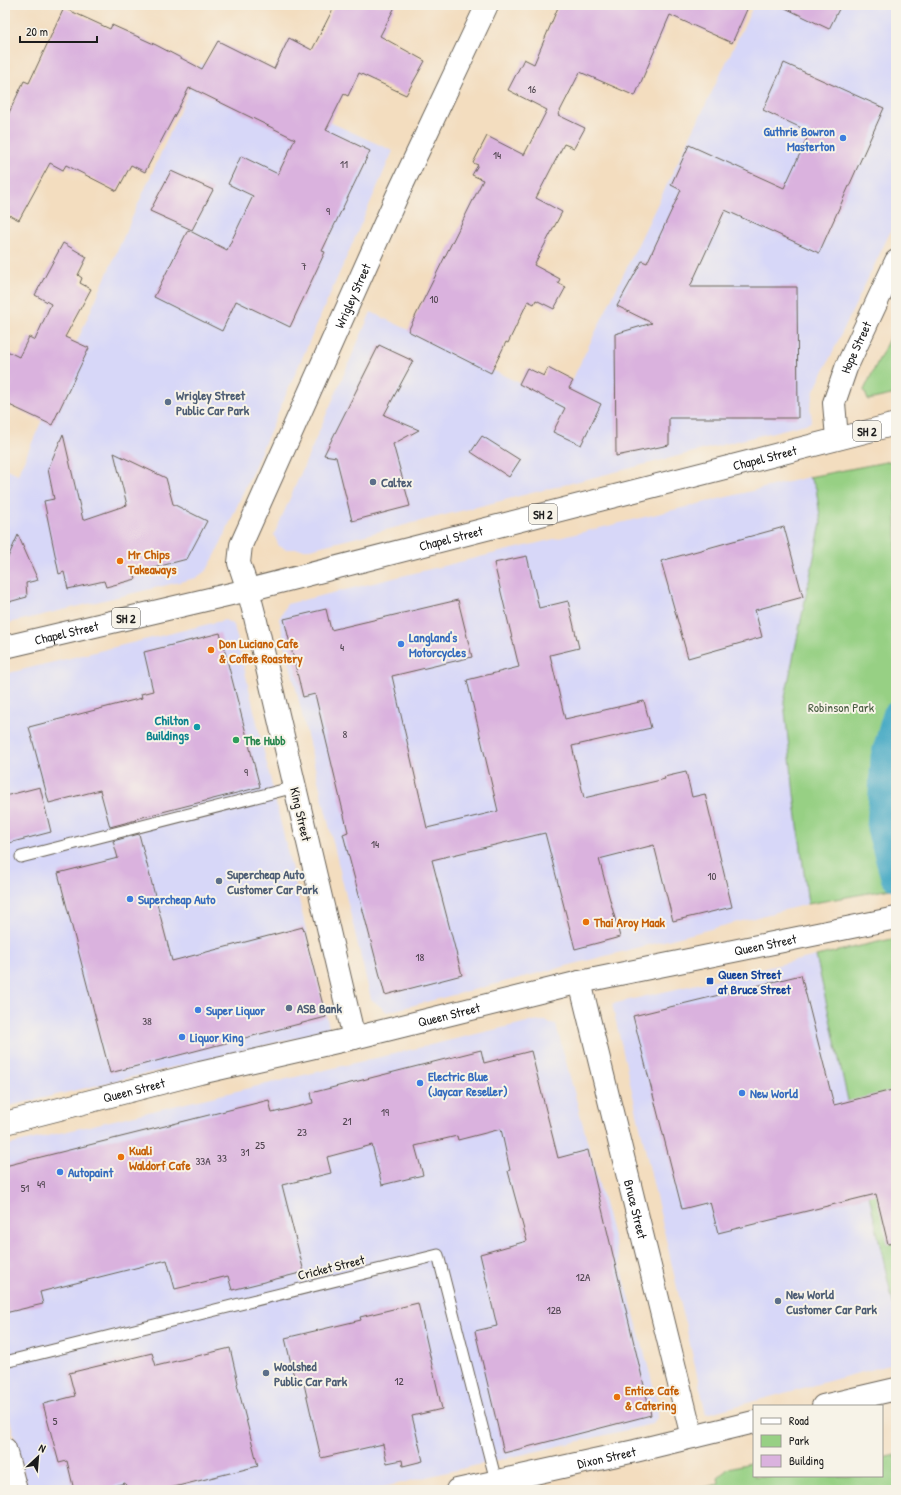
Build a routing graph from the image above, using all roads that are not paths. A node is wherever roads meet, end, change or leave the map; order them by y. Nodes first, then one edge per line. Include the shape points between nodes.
1 (486, 5) edge
2 (896, 261) edge
3 (896, 424) edge
4 (837, 438) junction
5 (248, 590) junction
6 (5, 647) edge
7 (295, 787) junction
8 (21, 857) dead end
9 (896, 918) edge
10 (580, 982) junction
11 (354, 1038) junction
12 (5, 1123) edge
13 (5, 1362) edge
14 (896, 1389) edge
15 (827, 1405) edge
16 (753, 1422) edge
17 (692, 1437) junction
18 (5, 1449) edge
19 (496, 1481) junction
20 (16, 1490) edge
21 (457, 1490) edge

1 - 5 main road, Wrigley Street via 397,196 241,545 239,563
2 - 4 main road, Hope Street via 846,368 834,403
3 - 4 main road, Chapel Street / SH 2
4 - 5 main road, Chapel Street / SH 2
5 - 6 main road, Chapel Street / SH 2
5 - 7 main road, King Street
7 - 8 lane
7 - 11 main road, King Street
9 - 10 main road, Queen Street
10 - 11 main road, Queen Street
10 - 17 main road, Bruce Street
11 - 12 main road, Queen Street via 200,1073
13 - 19 lane, Cricket Street via 438,1255
14 - 15 main road
16 - 17 main road, Dixon Street
17 - 19 main road, Dixon Street
18 - 20 main road
19 - 21 main road, Dixon Street

